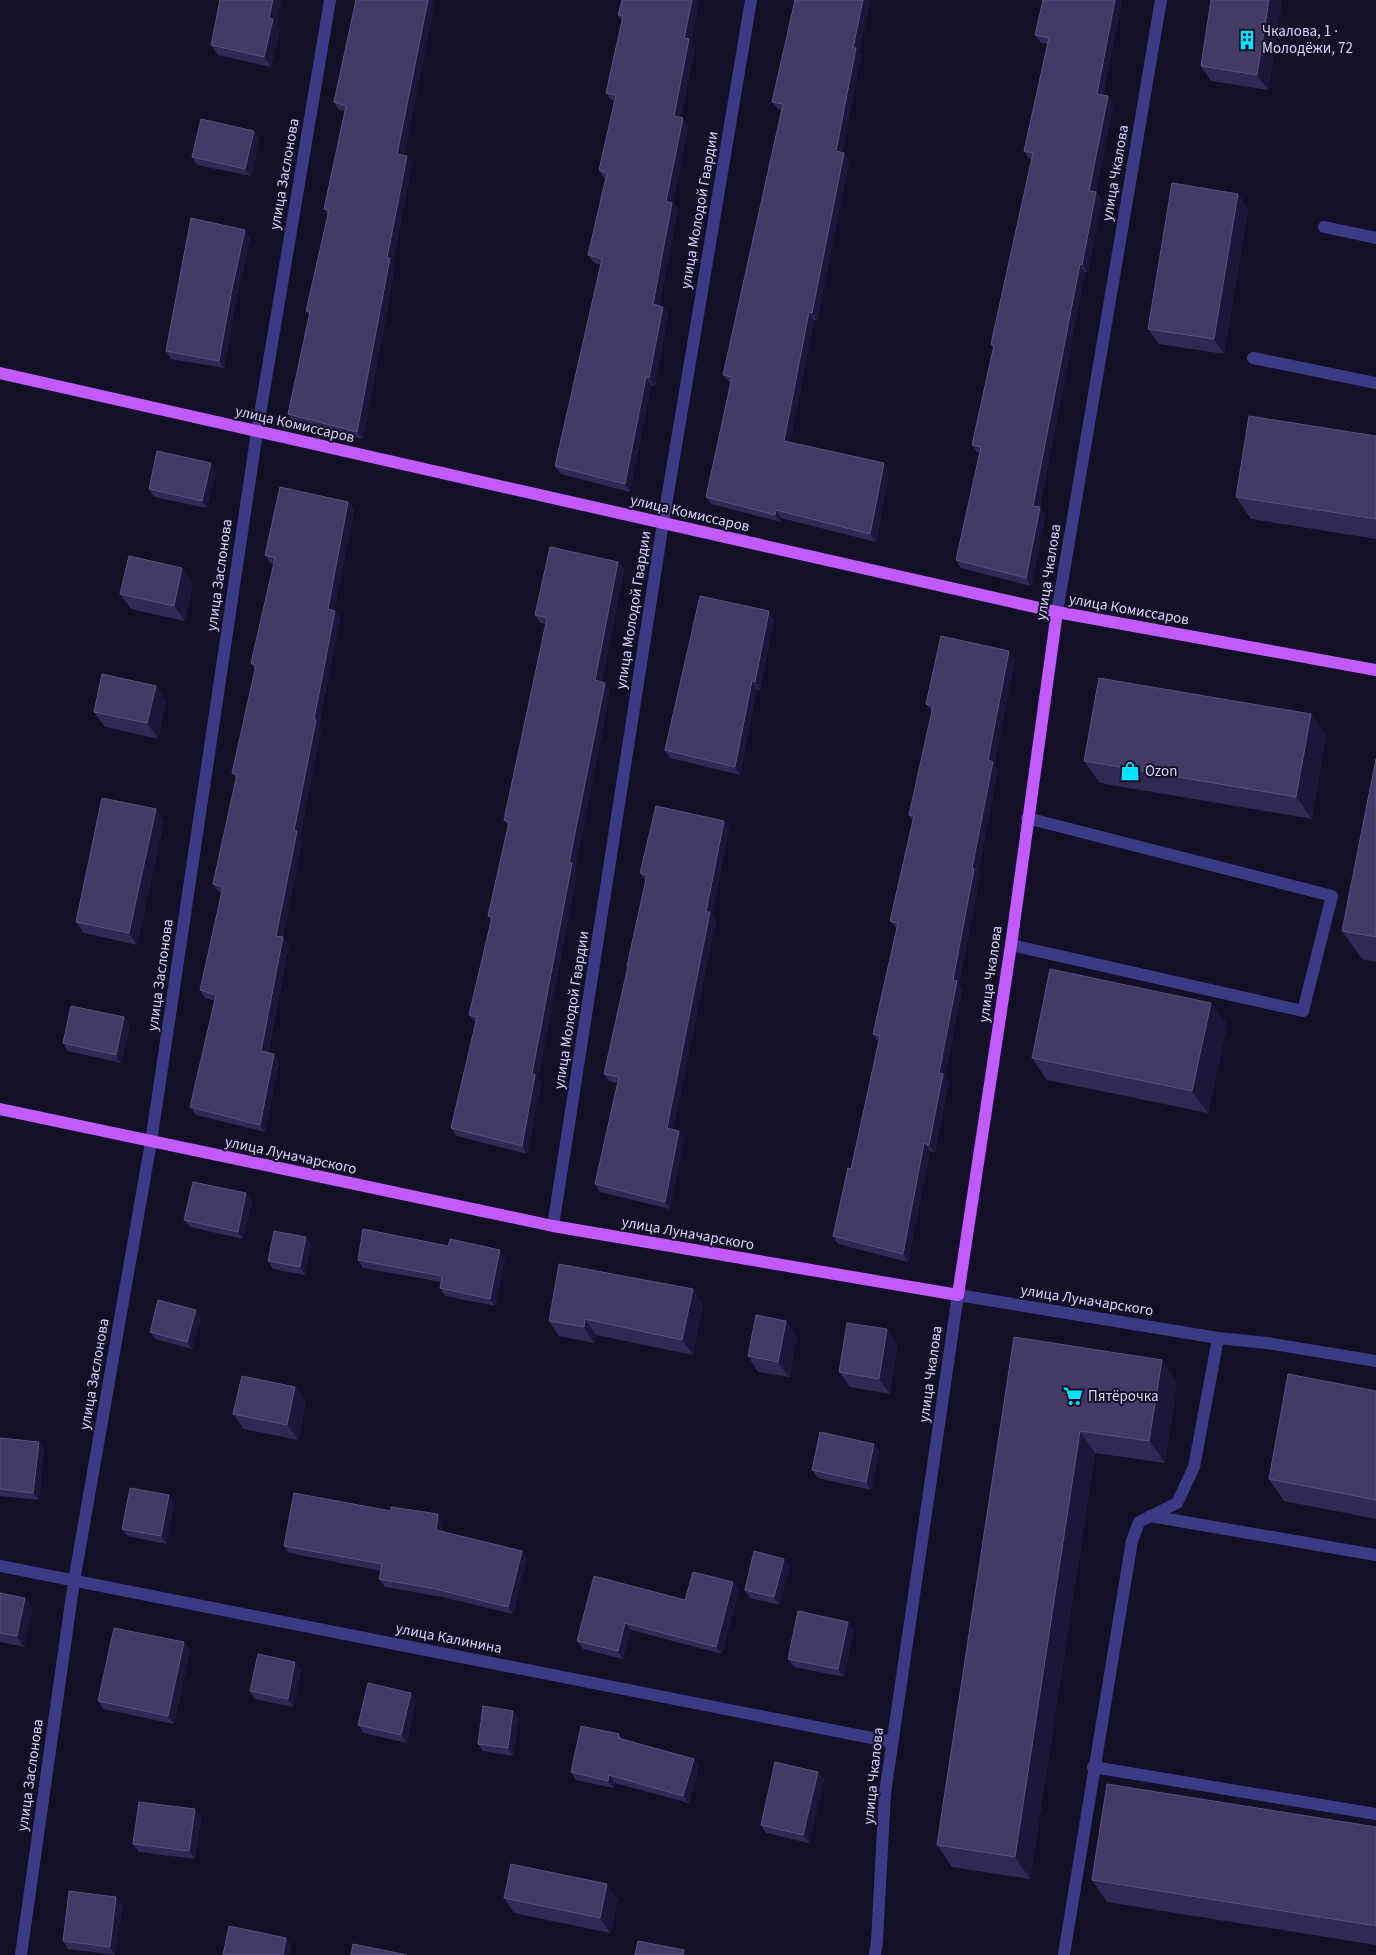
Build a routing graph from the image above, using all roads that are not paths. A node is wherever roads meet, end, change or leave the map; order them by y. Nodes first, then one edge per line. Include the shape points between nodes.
1 (330, 0) edge
2 (751, 0) edge
3 (1161, 0) edge
4 (1324, 227) dead end
5 (1376, 238) edge
6 (1253, 358) dead end
7 (0, 373) edge
8 (1376, 383) edge
9 (257, 432) junction
10 (663, 523) junction
11 (1057, 612) junction
12 (1376, 670) edge
13 (1027, 818) junction
14 (1011, 945) junction
15 (0, 1109) edge
16 (151, 1142) junction
17 (553, 1226) junction
18 (958, 1295) junction
19 (1218, 1338) junction
20 (1376, 1361) edge
21 (1150, 1516) junction
22 (1376, 1555) edge
23 (0, 1566) edge
24 (74, 1581) junction
25 (892, 1742) junction
26 (1094, 1767) junction
27 (1376, 1814) edge
28 (1064, 1954) edge
29 (21, 1955) edge
30 (875, 1955) edge

1 - 9 street, улица Заслонова
2 - 10 street, улица Молодой Гвардии
3 - 11 street, улица Чкалова
4 - 5 street
6 - 8 street
7 - 9 main road, улица Комиссаров
9 - 10 main road, улица Комиссаров
9 - 16 street, улица Заслонова
10 - 11 main road, улица Комиссаров
10 - 17 street, улица Молодой Гвардии
11 - 12 main road, улица Комиссаров
11 - 13 main road, улица Чкалова
13 - 14 main road, улица Чкалова
13 - 14 street via 1332,896 1303,1011
14 - 18 main road, улица Чкалова
15 - 16 main road, улица Луначарского
16 - 17 main road, улица Луначарского
16 - 24 street, улица Заслонова
17 - 18 main road, улица Луначарского
18 - 19 street, улица Луначарского
18 - 25 street, улица Чкалова
19 - 20 street, улица Луначарского
19 - 21 street via 1194,1467 1177,1502
21 - 22 street
21 - 26 street via 1139,1522 1132,1541
23 - 24 street, улица Калинина
24 - 25 street, улица Калинина
24 - 29 street, улица Заслонова
25 - 30 street, улица Чкалова via 885,1793
26 - 27 street
26 - 28 street

